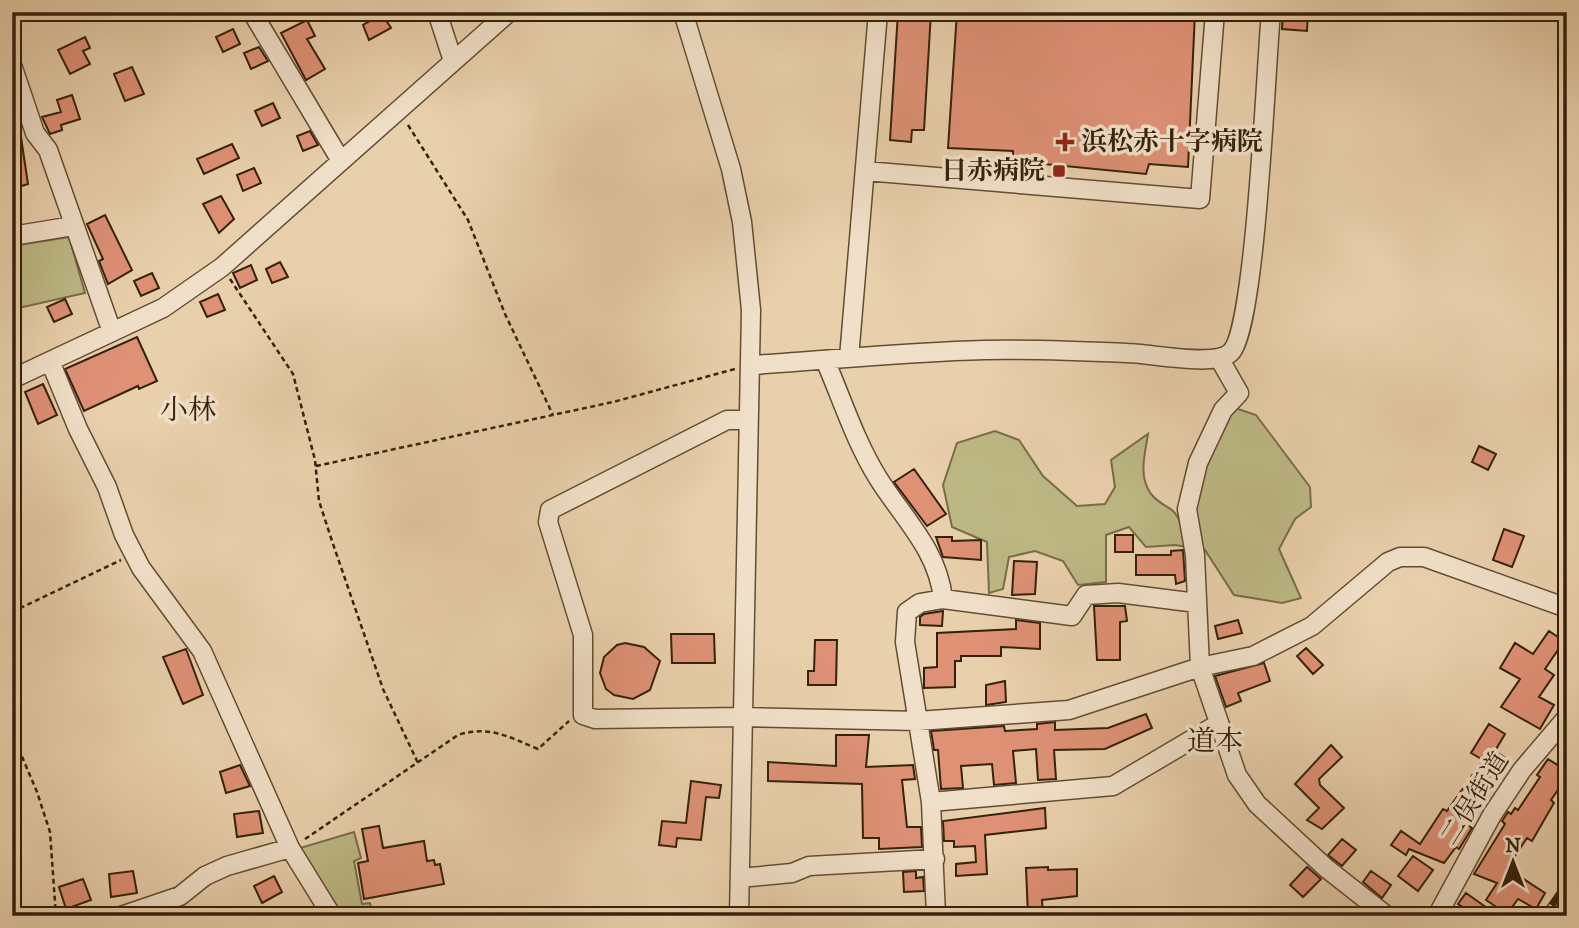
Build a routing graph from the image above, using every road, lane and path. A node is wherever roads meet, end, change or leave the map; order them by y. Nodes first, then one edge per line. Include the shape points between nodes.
1 (252, 12) edge
2 (437, 12) edge
3 (509, 12) edge
4 (683, 12) edge
5 (878, 12) edge
6 (1215, 12) edge
7 (1270, 12) edge
8 (453, 61) junction
9 (12, 65) edge
10 (399, 112) junction
11 (341, 161) junction
12 (865, 172) junction
13 (73, 226) junction
14 (12, 236) edge
15 (222, 267) junction
16 (112, 332) junction
17 (849, 358) junction
18 (1216, 359) junction
19 (825, 360) junction
20 (50, 361) junction
21 (752, 365) junction
22 (12, 379) edge
23 (553, 415) junction
24 (749, 420) junction
25 (316, 466) junction
26 (134, 554) junction
27 (943, 599) junction
28 (1197, 603) junction
29 (1567, 608) edge
30 (12, 612) edge
31 (1200, 667) junction
32 (582, 708) junction
33 (742, 716) junction
34 (1567, 717) edge
35 (918, 721) junction
36 (1217, 724) junction
37 (12, 733) edge
38 (418, 763) junction
39 (931, 802) junction
40 (290, 848) junction
41 (935, 859) junction
42 (740, 878) junction
43 (1567, 906) edge
44 (55, 916) edge
45 (121, 916) edge
46 (332, 916) edge
47 (739, 916) edge
48 (936, 916) edge
49 (1387, 916) edge
50 (1437, 916) edge
51 (1560, 916) edge

1 - 11 street
2 - 8 street
3 - 8 street
4 - 21 street via 717,116 742,222
5 - 12 street
6 - 12 street via 1200,199
7 - 18 street via 1261,167 1240,339 1230,354
8 - 10 street
9 - 13 street via 35,133 48,150
10 - 11 street
10 - 23 path via 468,220 505,314
11 - 15 street
12 - 17 street
13 - 14 street
13 - 16 street
15 - 16 street via 163,308
15 - 25 path via 293,374
16 - 20 street
17 - 18 street via 985,350
17 - 19 street
18 - 28 street via 1239,393 1223,410 1198,463 1188,509
19 - 21 street
19 - 27 street via 867,457 930,552
20 - 22 street
20 - 26 street
21 - 23 path
21 - 24 street
23 - 25 path
24 - 32 street via 727,420 550,510 548,522 583,635
24 - 33 street
25 - 38 path via 319,501 354,606 383,689
26 - 30 path
26 - 40 street via 202,652
27 - 28 street via 1072,616 1086,595 1118,593
27 - 35 street via 920,603 907,612 905,621
28 - 31 street
29 - 31 street via 1424,557 1400,557 1312,626 1253,656
31 - 35 street via 1069,710
31 - 36 street
32 - 33 street via 583,715 594,719
32 - 38 path via 538,749 493,730 475,730 458,735
33 - 35 street
33 - 42 street
34 - 50 street, 二俣街道 via 1522,770 1492,815
35 - 39 street
36 - 39 street via 1113,786
36 - 49 street via 1237,775 1257,804
37 - 44 path via 50,832
38 - 40 path
39 - 41 street
40 - 45 street via 227,866 180,896
40 - 46 street
41 - 42 street via 809,866 792,873
41 - 48 street
42 - 47 street
43 - 51 street

